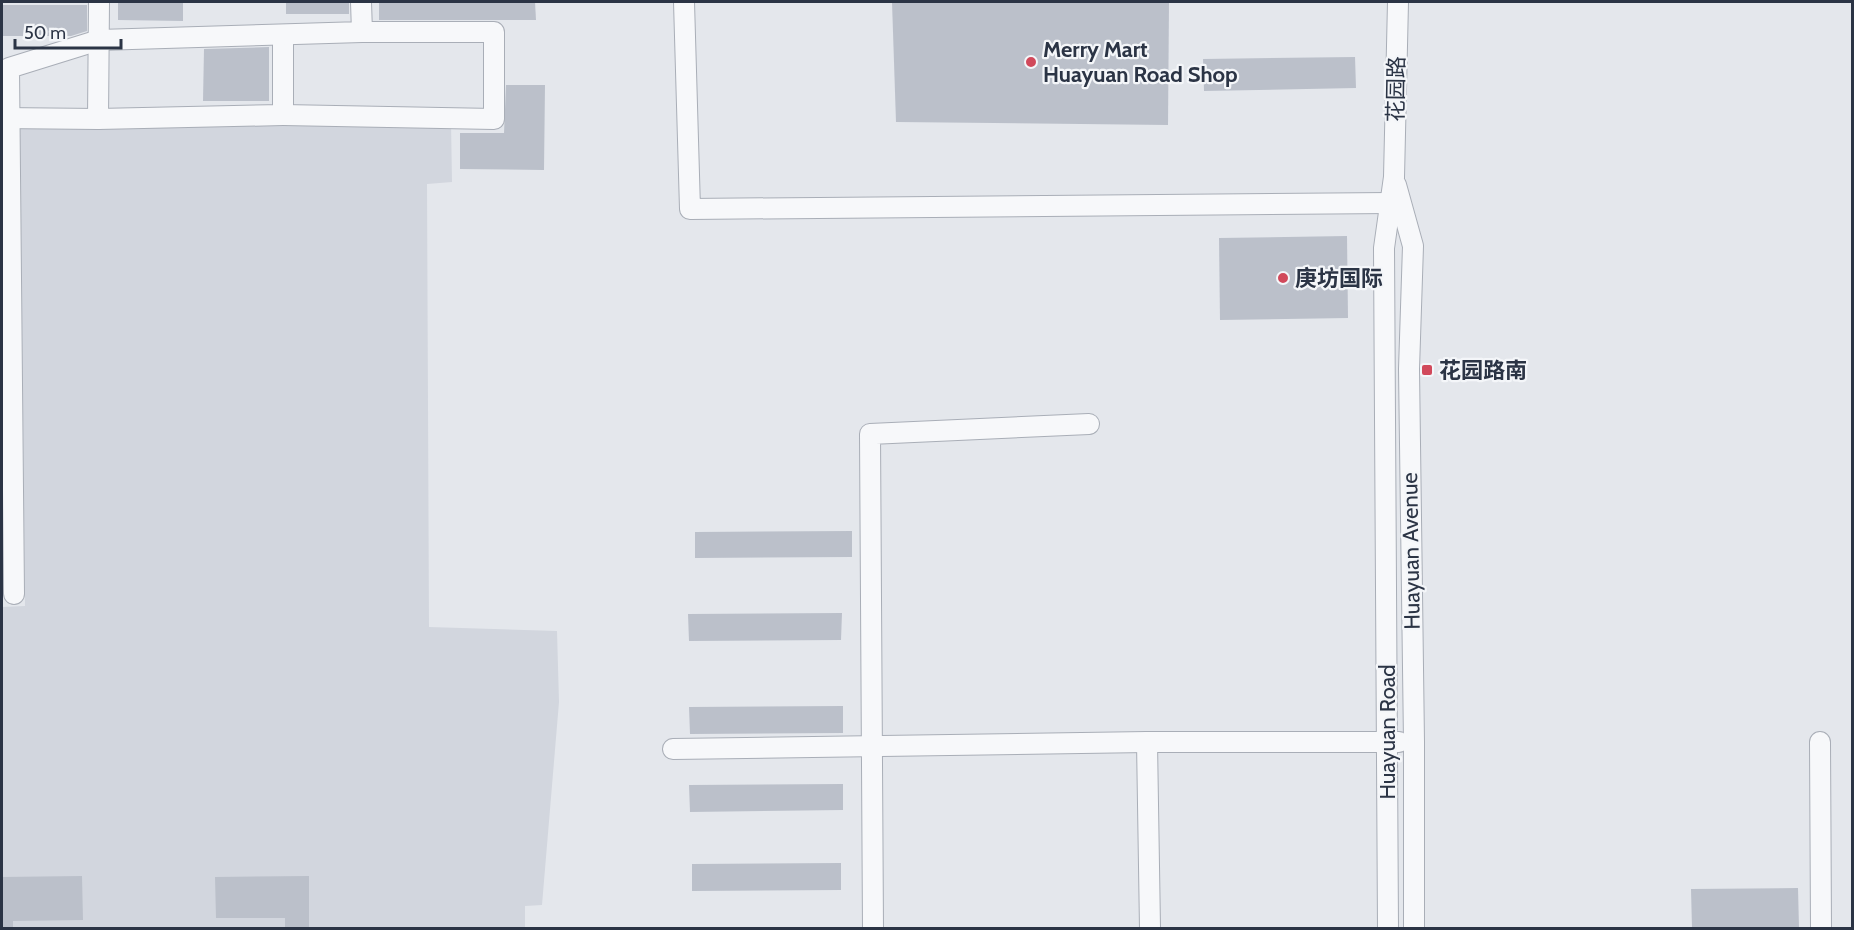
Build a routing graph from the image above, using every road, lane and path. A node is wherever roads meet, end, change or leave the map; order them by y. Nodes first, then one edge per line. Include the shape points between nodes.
1 (99, 2) edge
2 (361, 2) edge
3 (684, 2) edge
4 (1398, 2) edge
5 (362, 32) junction
6 (283, 35) junction
7 (99, 40) junction
8 (5, 68) edge
9 (283, 115) junction
10 (5, 118) edge
11 (98, 119) junction
12 (1394, 177) junction
13 (1390, 203) junction
14 (1089, 424) dead end
15 (14, 594) dead end
16 (1147, 742) junction
17 (1387, 742) junction
18 (1414, 742) junction
19 (1820, 742) dead end
20 (872, 746) junction
21 (673, 749) dead end
22 (1414, 881) junction
23 (1388, 882) junction
24 (873, 928) edge
25 (1150, 928) edge
26 (1388, 928) edge
27 (1414, 928) edge
28 (1821, 928) edge

1 - 7 street
2 - 5 street
3 - 13 street via 690,209
4 - 12 street, 花园路
5 - 6 street
5 - 9 street via 494,32 494,119
6 - 7 street
6 - 9 street
7 - 8 street
7 - 11 street
8 - 10 street
9 - 11 street
10 - 11 street
10 - 15 street
12 - 13 street, Huayuan Road
12 - 18 street, Huayuan Avenue via 1413,246 1408,369
13 - 17 street, Huayuan Road via 1384,248
14 - 20 street via 870,434
16 - 17 street
16 - 20 street
16 - 25 street
17 - 18 street
17 - 23 street, Huayuan Road
18 - 22 street, Huayuan Avenue
19 - 28 street
20 - 21 street
20 - 24 street
22 - 23 street
22 - 27 street, Huayuan Avenue
23 - 26 street, Huayuan Road

